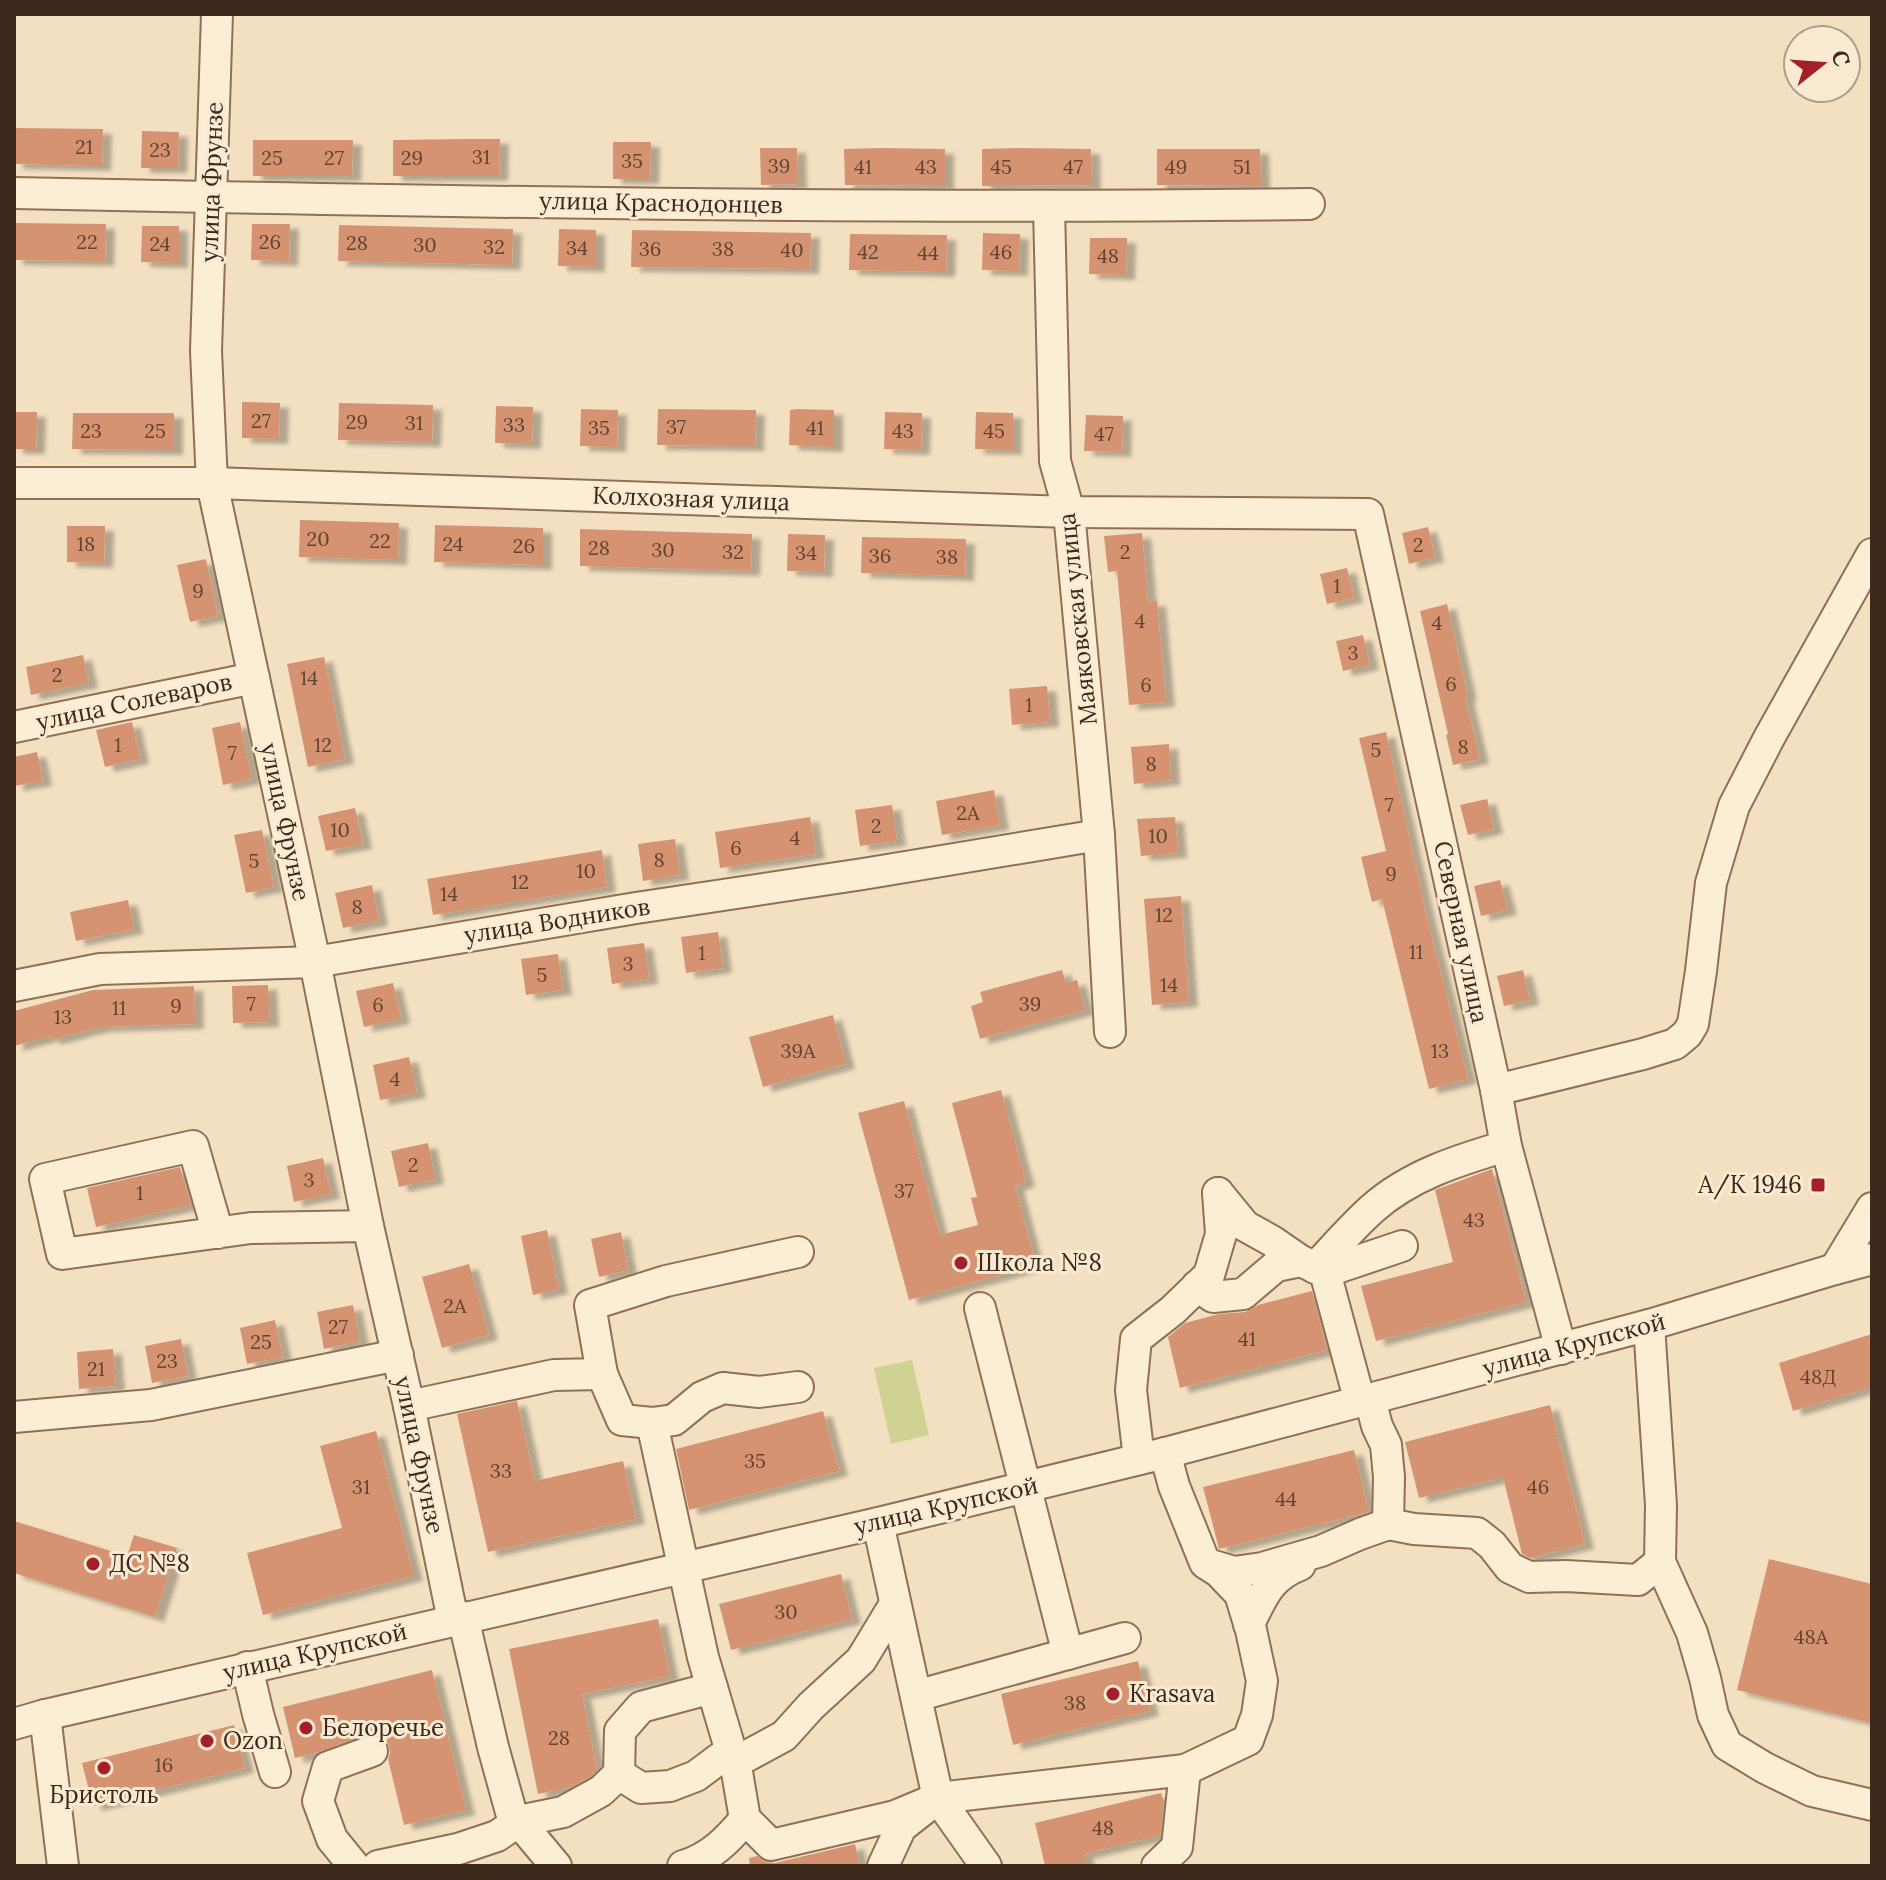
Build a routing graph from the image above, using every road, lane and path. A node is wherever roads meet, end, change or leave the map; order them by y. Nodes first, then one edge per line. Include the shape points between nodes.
1 (217, 14) edge
2 (14, 193) edge
3 (211, 197) junction
4 (1309, 204) dead end
5 (1049, 207) junction
6 (14, 483) edge
7 (212, 483) junction
8 (1069, 512) junction
9 (1368, 514) joint
10 (1872, 554) edge
11 (254, 678) junction
12 (14, 727) edge
13 (1099, 835) junction
14 (315, 962) junction
15 (14, 986) edge
16 (1110, 1032) dead end
17 (1496, 1090) junction
18 (1506, 1146) junction
19 (1872, 1208) edge
20 (368, 1226) junction
21 (218, 1233) junction
22 (1402, 1246) dead end
23 (798, 1252) dead end
24 (1872, 1259) edge
25 (1314, 1267) junction
26 (1835, 1269) junction
27 (1197, 1286) junction
28 (980, 1308) dead end
29 (1649, 1325) junction
30 (1561, 1349) junction
31 (398, 1355) junction
32 (602, 1374) junction
33 (798, 1387) dead end
34 (1365, 1401) junction
35 (409, 1406) junction
36 (14, 1417) edge
37 (652, 1423) junction
38 (1152, 1456) junction
39 (1026, 1487) junction
40 (878, 1523) junction
41 (1388, 1524) junction
42 (1338, 1544) junction
43 (1660, 1562) junction
44 (1205, 1563) junction
45 (684, 1567) junction
46 (895, 1604) junction
47 (458, 1618) junction
48 (1249, 1624) junction
49 (1125, 1638) dead end
50 (1068, 1654) junction
51 (247, 1667) junction
52 (712, 1688) junction
53 (916, 1696) junction
54 (45, 1715) junction
55 (14, 1724) edge
56 (372, 1751) dead end
57 (733, 1757) junction
58 (1185, 1770) junction
59 (275, 1772) dead end
60 (619, 1774) junction
61 (938, 1798) junction
62 (1872, 1805) edge
63 (745, 1819) junction
64 (519, 1821) junction
65 (63, 1866) edge
66 (354, 1866) edge
67 (378, 1866) edge
68 (556, 1866) edge
69 (683, 1866) edge
70 (883, 1866) edge
71 (986, 1866) edge
72 (1157, 1866) edge

1 - 3 street, улица Фрунзе
2 - 3 street, улица Краснодонцев
3 - 5 street, улица Краснодонцев
3 - 7 street, улица Фрунзе via 206,351
4 - 5 street, улица Краснодонцев
5 - 8 street, Маяковская улица via 1055,461
6 - 7 street, Колхозная улица
7 - 8 street, Колхозная улица
7 - 11 street, улица Фрунзе
8 - 9 street, Колхозная улица
8 - 13 street, Маяковская улица
9 - 17 street, Северная улица
10 - 17 street via 1734,806 1711,883 1693,1024 1687,1034 1675,1044 1643,1054
11 - 12 street, улица Солеваров
11 - 14 street, улица Фрунзе
13 - 14 street, улица Водников
13 - 16 street, Маяковская улица
14 - 15 street, улица Водников via 100,969
14 - 20 street, улица Фрунзе
17 - 18 street, Северная улица
18 - 25 street via 1454,1161 1406,1184 1374,1207
18 - 30 street, Северная улица
19 - 26 street
20 - 21 street
20 - 31 street, улица Фрунзе
21 - 21 street via 62,1254 45,1179 193,1146
22 - 25 street
23 - 32 street via 666,1281 590,1305
24 - 26 street, улица Крупской
25 - 27 street via 1276,1266 1243,1294 1213,1297
25 - 27 street via 1245,1226 1218,1193 1221,1234 1209,1275
25 - 34 street
26 - 29 street, улица Крупской
27 - 38 street via 1136,1339 1131,1390
28 - 39 street
29 - 30 street, улица Крупской
29 - 43 street
30 - 34 street, улица Крупской
31 - 35 street, улица Фрунзе
31 - 36 street via 151,1405
32 - 35 street via 554,1375
32 - 37 street via 622,1420
33 - 37 street via 759,1392 723,1388 674,1420
34 - 38 street, улица Крупской
34 - 41 street via 1386,1445
35 - 47 street, улица Фрунзе
37 - 45 street
38 - 39 street, улица Крупской
38 - 44 street via 1174,1486
39 - 40 street, улица Крупской
39 - 50 street
40 - 45 street, улица Крупской
40 - 46 street
41 - 42 street
41 - 43 street via 1477,1533 1510,1568 1529,1577 1638,1580
42 - 44 street via 1234,1572
42 - 48 street via 1284,1571
43 - 62 street via 1692,1633 1713,1715 1727,1745 1812,1791
44 - 48 street via 1240,1594
45 - 47 street, улица Крупской
45 - 52 street
46 - 53 street
46 - 57 street via 861,1660 784,1736 747,1756
47 - 51 street, улица Крупской
47 - 64 street, улица Фрунзе via 511,1812
48 - 58 street via 1262,1681 1248,1740
49 - 50 street
50 - 53 street
51 - 54 street, улица Крупской
51 - 59 street
52 - 57 street
52 - 60 street via 641,1707 620,1731
53 - 61 street
54 - 55 street, улица Крупской
54 - 65 street
56 - 66 street via 328,1767 318,1801 332,1839
57 - 60 street via 720,1758 670,1786 641,1788
57 - 63 street
58 - 61 street
58 - 72 street via 1177,1847
60 - 64 street via 563,1812
61 - 63 street via 895,1816 771,1845
61 - 70 street via 901,1827
61 - 71 street
63 - 69 street via 727,1841
64 - 67 street via 497,1836 458,1849
64 - 68 street, улица Фрунзе

